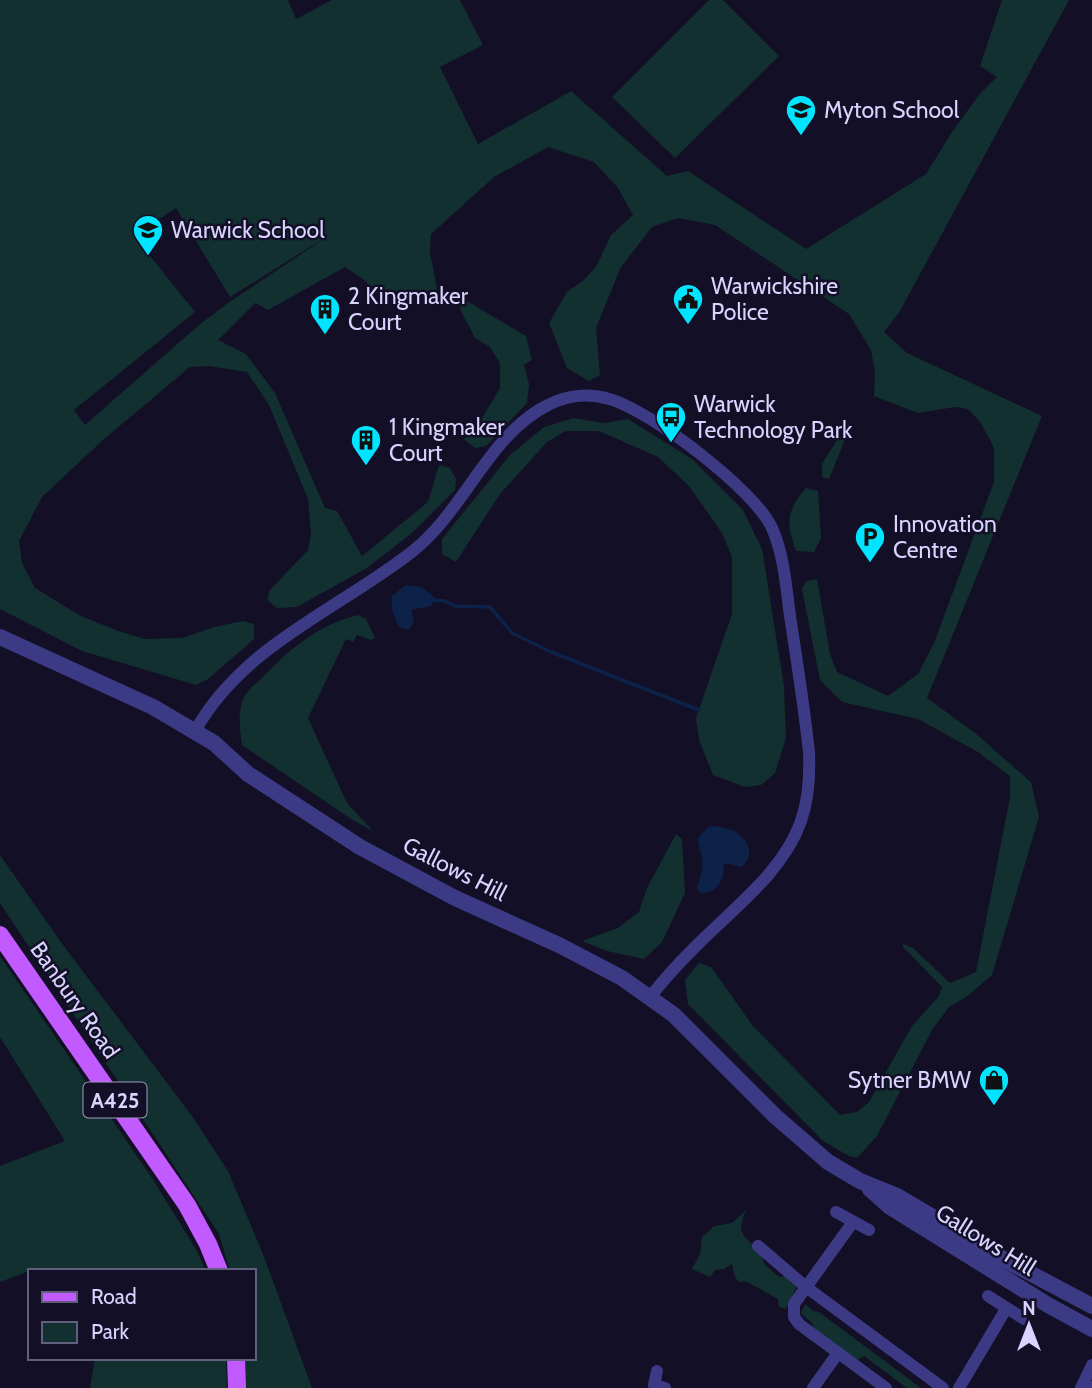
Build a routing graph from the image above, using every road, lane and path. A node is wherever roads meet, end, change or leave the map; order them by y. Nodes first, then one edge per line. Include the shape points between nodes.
1 (0, 638) edge
2 (195, 731) junction
3 (0, 935) edge
4 (651, 996) junction
5 (860, 1181) junction
6 (836, 1212) dead end
7 (853, 1222) junction
8 (869, 1230) dead end
9 (758, 1246) dead end
10 (218, 1269) edge
11 (806, 1287) junction
12 (988, 1296) dead end
13 (1092, 1306) edge
14 (1006, 1309) junction
15 (1024, 1320) dead end
16 (1092, 1329) edge
17 (838, 1353) junction
18 (236, 1360) edge
19 (1092, 1365) edge
20 (237, 1388) edge
21 (813, 1388) edge
22 (886, 1388) edge
23 (943, 1388) edge
24 (959, 1388) edge
25 (1081, 1388) edge

1 - 2 street, Gallows Hill via 137,699
2 - 4 street, Gallows Hill via 281,803 455,898 595,963
2 - 4 street via 227,685 281,639 432,535 504,441 548,404 575,396 599,396 662,425 737,485 771,526 783,569 810,774 800,824 779,860
3 - 10 main road, Banbury Road / A425 via 187,1205
4 - 5 street, Gallows Hill via 803,1143
5 - 13 street, Gallows Hill via 897,1196
5 - 16 street, Gallows Hill via 890,1207
6 - 7 street
7 - 8 street
7 - 11 street
9 - 11 street
11 - 17 street via 794,1304 794,1317
11 - 23 street
12 - 14 street
14 - 15 street
14 - 24 street
17 - 21 street
17 - 22 street
18 - 20 main road
19 - 25 street

